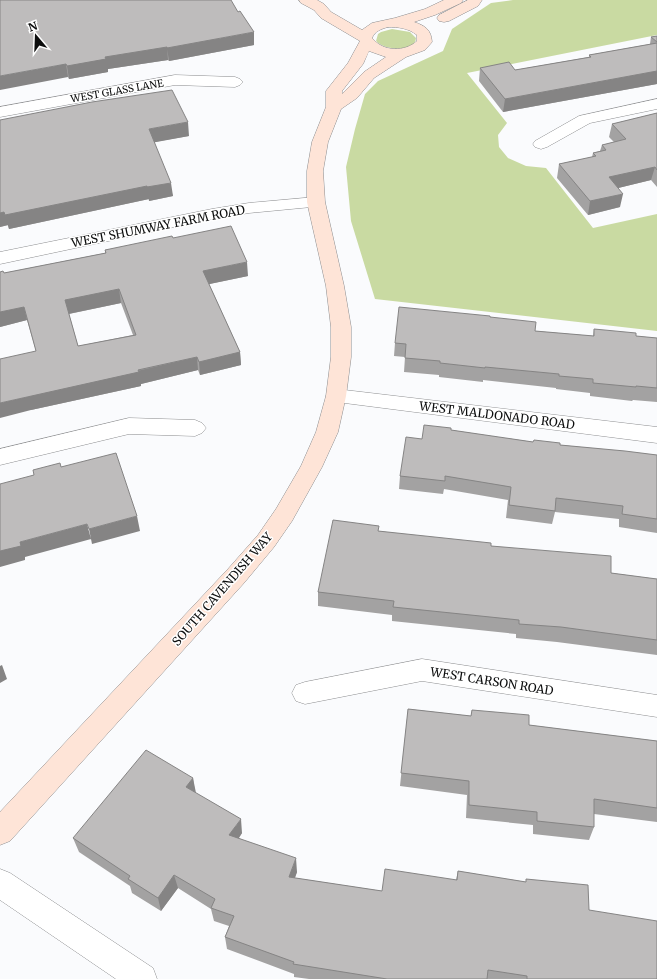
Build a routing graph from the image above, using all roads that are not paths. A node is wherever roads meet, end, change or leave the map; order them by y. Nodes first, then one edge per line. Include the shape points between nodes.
1 (306, 0) edge
2 (456, 0) edge
3 (475, 0) edge
4 (319, 8) junction
5 (396, 23) junction
6 (381, 24) junction
7 (424, 33) junction
8 (366, 40) junction
9 (402, 53) junction
10 (235, 82) dead end
11 (657, 104) edge
12 (334, 107) junction
13 (0, 112) edge
14 (541, 144) dead end
15 (316, 202) junction
16 (0, 258) edge
17 (336, 396) junction
18 (195, 428) dead end
19 (657, 435) edge
20 (0, 457) edge
21 (305, 693) dead end
22 (657, 706) edge
23 (0, 832) edge
24 (0, 883) edge
25 (142, 979) edge

1 - 4 street
2 - 5 street
3 - 7 street
4 - 6 street
4 - 8 street
5 - 6 street
5 - 7 street via 413,26
6 - 8 street, SOUTH CAVENDISH WAY via 369,30
7 - 9 street via 425,42 422,46
8 - 9 street via 377,50
8 - 12 street, SOUTH CAVENDISH WAY via 355,64 334,91
9 - 12 street via 369,75 351,95
10 - 13 street, WEST GLASS LANE via 175,80
11 - 14 street via 585,119
12 - 15 street, SOUTH CAVENDISH WAY via 317,157
15 - 16 street, WEST SHUMWAY FARM ROAD via 212,214
15 - 17 street, SOUTH CAVENDISH WAY via 340,320 341,356
17 - 19 street, WEST MALDONADO ROAD
17 - 23 street, SOUTH CAVENDISH WAY via 326,432 311,467 266,541 154,667
18 - 20 street via 129,426
21 - 22 street, WEST CARSON ROAD via 422,670
24 - 25 street

